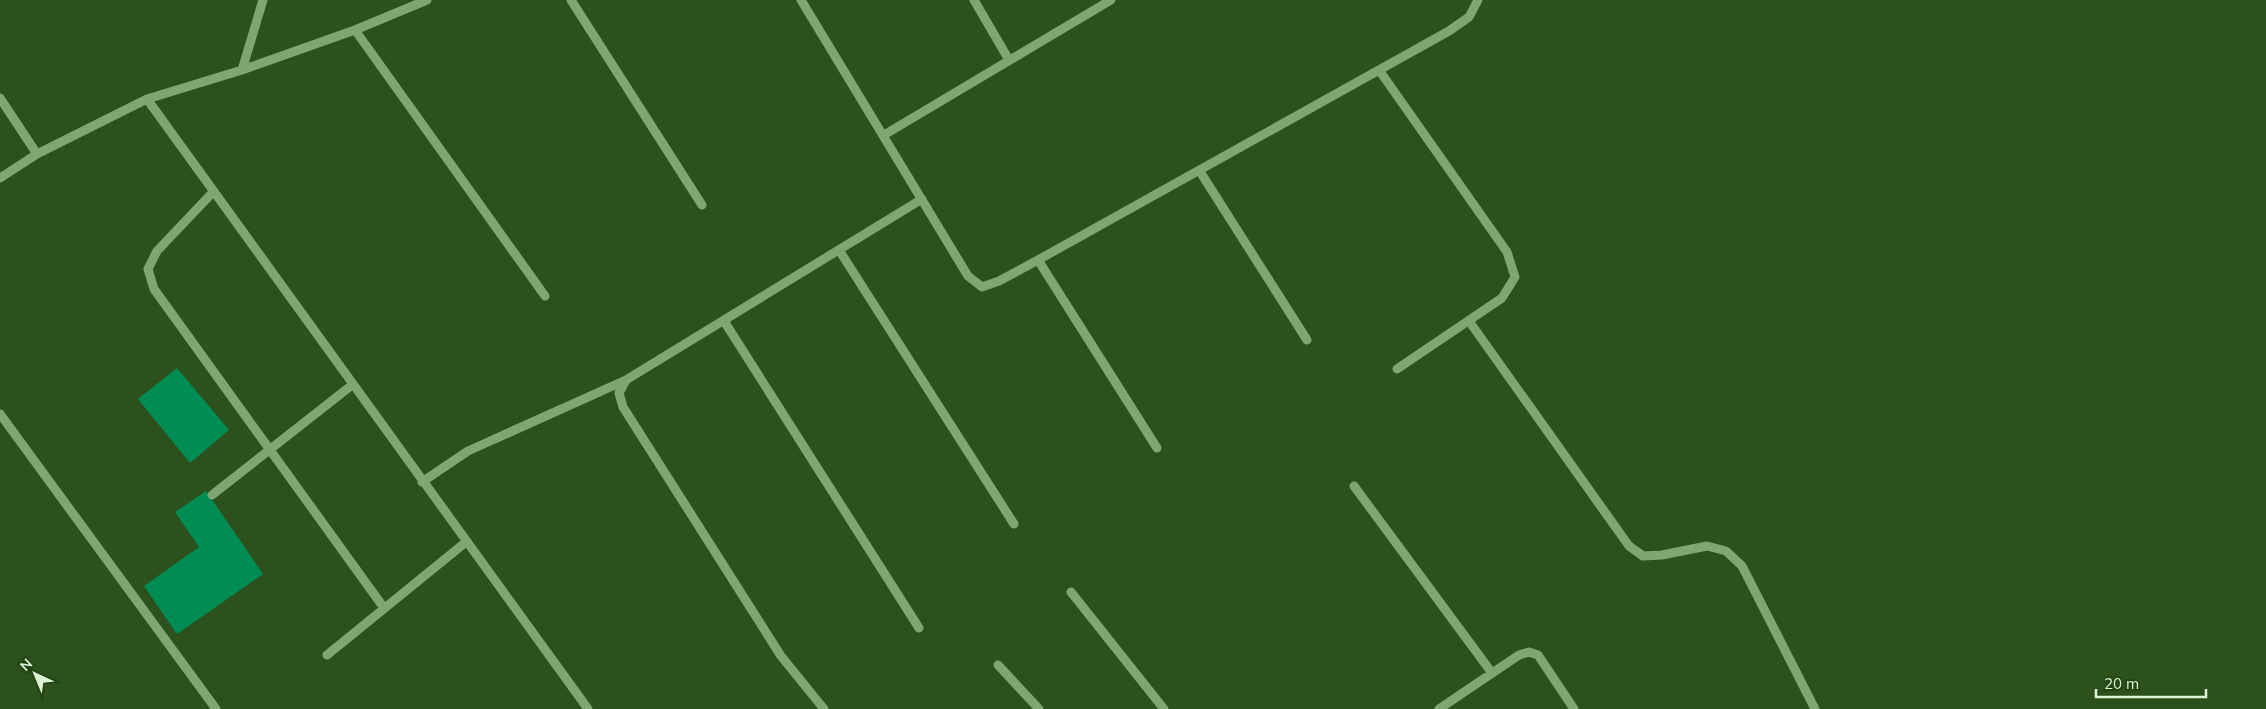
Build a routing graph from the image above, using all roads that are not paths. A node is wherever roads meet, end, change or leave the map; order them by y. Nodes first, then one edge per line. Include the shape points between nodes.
1 (262, 0) edge
2 (427, 0) edge
3 (571, 0) edge
4 (801, 0) edge
5 (974, 0) edge
6 (1111, 0) edge
7 (1478, 0) edge
8 (355, 30) junction
9 (1009, 60) junction
10 (242, 70) junction
11 (1379, 70) junction
12 (0, 98) edge
13 (147, 99) junction
14 (884, 135) junction
15 (38, 154) junction
16 (1199, 170) junction
17 (0, 178) edge
18 (214, 191) junction
19 (922, 199) junction
20 (702, 205) dead end
21 (839, 250) junction
22 (1038, 260) junction
23 (545, 296) dead end
24 (724, 320) junction
25 (1469, 321) junction
26 (1308, 340) dead end
27 (1397, 369) dead end
28 (626, 380) junction
29 (352, 385) junction
30 (0, 414) edge
31 (1157, 448) dead end
32 (270, 449) junction
33 (422, 482) junction
34 (1354, 486) dead end
35 (212, 495) dead end
36 (1014, 524) dead end
37 (466, 542) junction
38 (1071, 592) dead end
39 (384, 608) junction
40 (919, 628) dead end
41 (327, 655) dead end
42 (998, 665) dead end
43 (1492, 673) junction
44 (216, 709) edge
45 (588, 709) edge
46 (824, 709) edge
47 (1038, 709) edge
48 (1164, 709) edge
49 (1439, 709) edge
50 (1574, 709) edge
51 (1815, 709) edge

1 - 10 street
2 - 8 street
3 - 20 street
4 - 14 street
5 - 9 street
6 - 9 street
7 - 11 street via 1469,17
8 - 10 street
8 - 23 street
9 - 14 street
10 - 13 street
11 - 16 street
11 - 25 street via 1506,252 1515,277 1502,298
12 - 15 street
13 - 15 street
13 - 18 street
14 - 19 street
15 - 17 street
16 - 22 street
16 - 26 street
18 - 29 street
18 - 32 street via 157,251 148,269 154,289
19 - 21 street
19 - 22 street via 968,276 982,287 999,282
21 - 24 street
21 - 36 street
22 - 31 street
24 - 28 street
24 - 40 street
25 - 27 street
25 - 51 street via 1629,546 1643,556 1707,546 1726,551 1742,566
28 - 33 street via 468,451
28 - 46 street via 618,393 622,407 781,656
29 - 32 street
29 - 33 street
30 - 44 street
32 - 35 street
32 - 39 street
33 - 37 street
34 - 43 street
37 - 39 street
37 - 45 street
38 - 48 street
39 - 41 street
42 - 47 street
43 - 49 street
43 - 50 street via 1519,655 1529,652 1538,655

